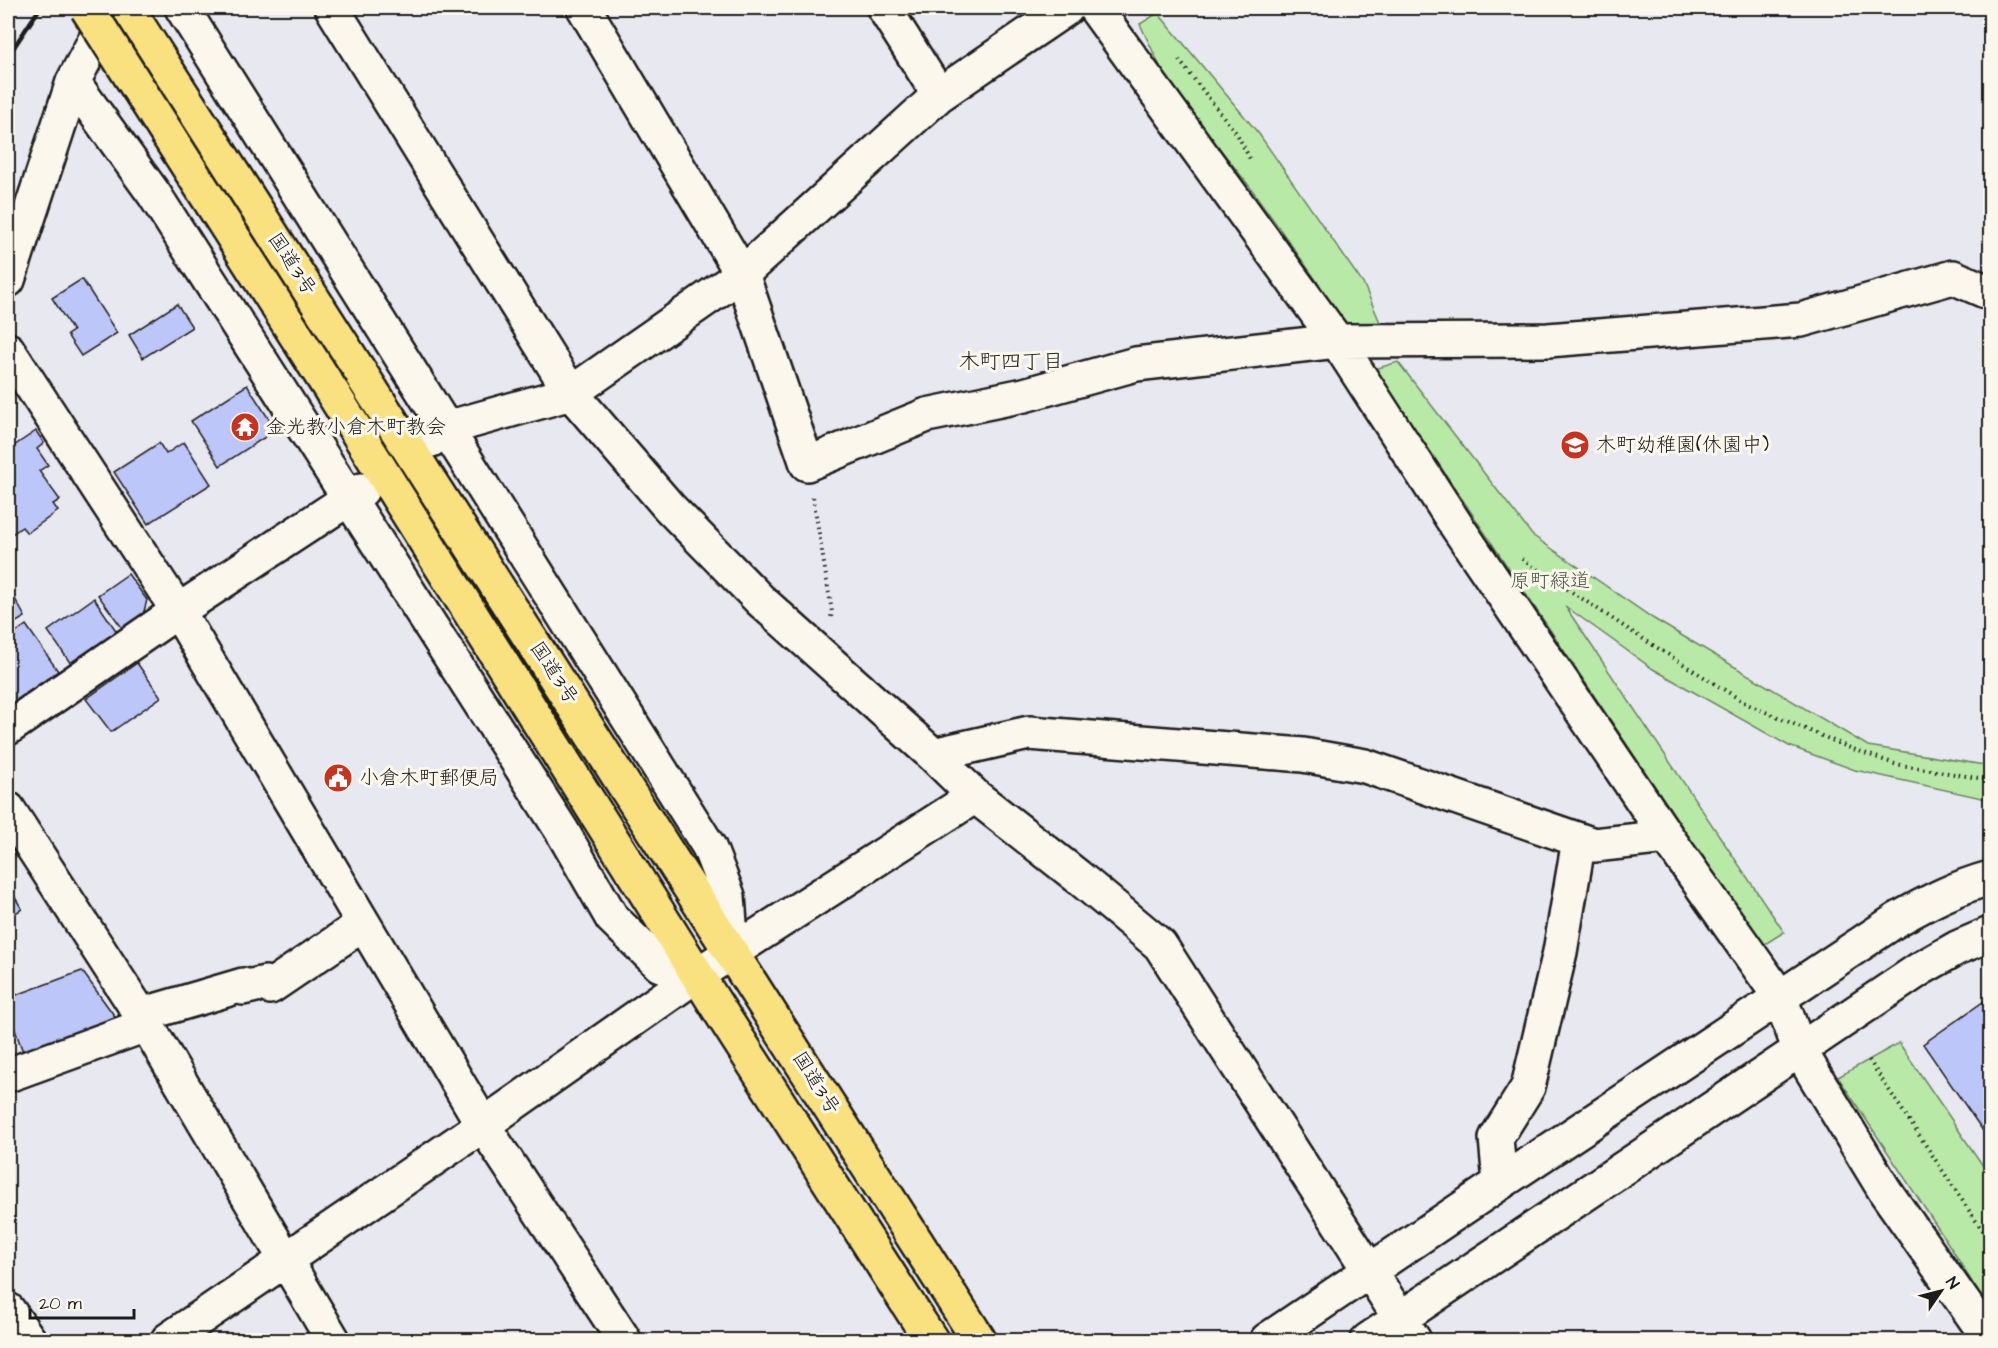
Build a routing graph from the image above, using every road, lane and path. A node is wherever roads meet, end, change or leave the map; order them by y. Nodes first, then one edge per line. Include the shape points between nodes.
1 (87, 8) edge
2 (112, 8) edge
3 (127, 8) edge
4 (182, 8) edge
5 (332, 8) edge
6 (584, 8) edge
7 (884, 8) edge
8 (1067, 8) edge
9 (1104, 11) edge
10 (73, 82) junction
11 (939, 95) junction
12 (742, 274) junction
13 (8, 280) edge
14 (1990, 293) edge
15 (1337, 341) junction
16 (8, 350) edge
17 (571, 393) junction
18 (438, 435) junction
19 (807, 464) junction
20 (356, 494) junction
21 (1517, 555) dead end
22 (178, 610) junction
23 (825, 660) junction
24 (8, 728) edge
25 (933, 755) junction
26 (1990, 780) edge
27 (975, 796) junction
28 (8, 809) edge
29 (1667, 837) junction
30 (1579, 840) junction
31 (1990, 878) edge
32 (363, 924) junction
33 (1990, 934) edge
34 (732, 951) junction
35 (698, 974) junction
36 (1780, 997) junction
37 (144, 1020) junction
38 (1800, 1051) junction
39 (1869, 1060) dead end
40 (8, 1075) edge
41 (483, 1125) junction
42 (1500, 1183) junction
43 (1990, 1242) edge
44 (285, 1262) junction
45 (1369, 1273) junction
46 (8, 1310) edge
47 (1407, 1330) edge
48 (29, 1341) edge
49 (168, 1341) edge
50 (333, 1341) edge
51 (624, 1341) edge
52 (931, 1341) edge
53 (979, 1341) edge
54 (1267, 1341) edge
55 (1368, 1341) edge
56 (1990, 1341) edge

1 - 35 highway, 国道3号, bridge
2 - 10 street
3 - 34 highway, 国道3号
4 - 18 street
5 - 17 street
6 - 12 street
7 - 11 street
8 - 11 street
9 - 15 street
10 - 13 street
10 - 20 street via 154,194
11 - 12 street
12 - 17 street
12 - 19 street
14 - 15 street via 1953,277 1801,320 1548,340
15 - 19 street via 1136,364 1024,395 927,415
15 - 29 street
16 - 22 street
17 - 18 street
17 - 23 street via 669,507
18 - 34 street via 709,847 728,896
19 - 23 path via 832,612
20 - 22 street
20 - 35 street via 612,918 660,965
21 - 26 path via 1747,704 1895,764
22 - 24 street
22 - 32 street
23 - 25 street
25 - 27 street
25 - 30 street via 1029,733 1303,755 1365,766
27 - 34 street
27 - 45 street via 1160,945
28 - 37 street
29 - 30 street via 1594,845
29 - 36 street
30 - 42 street via 1560,952 1528,1087 1496,1138
31 - 36 street via 1932,899
32 - 37 street via 270,987 265,982 243,985
32 - 41 street
33 - 38 street via 1920,969
34 - 35 street
34 - 53 highway, 国道3号
35 - 41 street
35 - 52 highway, 国道3号
36 - 38 street
36 - 42 street
37 - 40 street
37 - 44 street
38 - 47 street
38 - 56 street via 1885,1191
39 - 43 path
41 - 44 street
41 - 51 street
42 - 45 street
44 - 49 street
44 - 50 street
45 - 47 street
45 - 54 street
46 - 48 street
47 - 55 street

